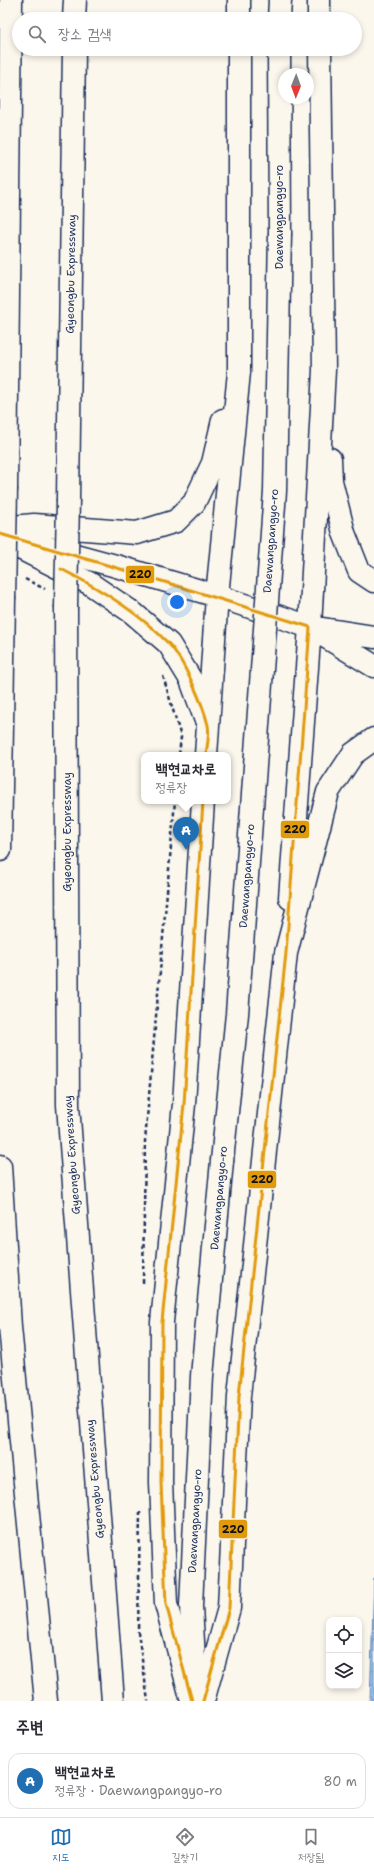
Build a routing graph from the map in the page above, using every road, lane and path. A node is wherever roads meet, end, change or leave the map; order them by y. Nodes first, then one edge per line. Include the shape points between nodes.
1 (10, 0) edge
2 (75, 0) edge
3 (239, 0) edge
4 (280, 0) edge
5 (319, 0) edge
6 (74, 12) edge
7 (239, 12) edge
8 (280, 12) edge
9 (319, 12) edge
10 (74, 56) edge
11 (239, 56) edge
12 (279, 56) edge
13 (320, 56) edge
14 (324, 370) junction
15 (239, 372) junction
16 (0, 528) edge
17 (0, 534) edge
18 (0, 538) edge
19 (21, 577) dead end
20 (374, 581) edge
21 (49, 591) dead end
22 (217, 596) junction
23 (310, 627) junction
24 (374, 637) edge
25 (374, 666) edge
26 (161, 671) dead end
27 (208, 726) junction
28 (374, 739) edge
29 (180, 752) edge
30 (206, 752) edge
31 (203, 804) edge
32 (0, 850) edge
33 (286, 953) junction
34 (0, 1166) edge
35 (46, 1701) edge
36 (113, 1701) edge
37 (192, 1701) edge
38 (196, 1701) edge
39 (203, 1701) edge

1 - 32 main road, bridge
2 - 6 main road
3 - 7 main road
4 - 8 main road
5 - 9 main road
10 - 36 main road, Gyeongbu Expressway, bridge via 66,608 68,1105
11 - 15 main road
12 - 38 main road, Daewangpangyo-ro, bridge via 280,233 275,491 237,1014 202,1376 191,1606
13 - 14 main road
14 - 20 main road via 331,481 344,533 360,572
14 - 23 main road
15 - 16 main road via 221,427 213,463 194,503 176,521 137,533 34,525
15 - 22 main road
17 - 22 main road
18 - 27 main road via 89,583 133,613 169,644 192,680
19 - 21 path
22 - 23 main road
22 - 27 main road
23 - 24 main road
23 - 25 main road
23 - 33 main road
26 - 29 path via 181,737
27 - 30 main road
28 - 33 main road via 353,754 328,792
31 - 37 main road via 184,1104 162,1329 161,1482 166,1604
33 - 39 main road via 239,1396 229,1608
34 - 35 main road via 10,1327

